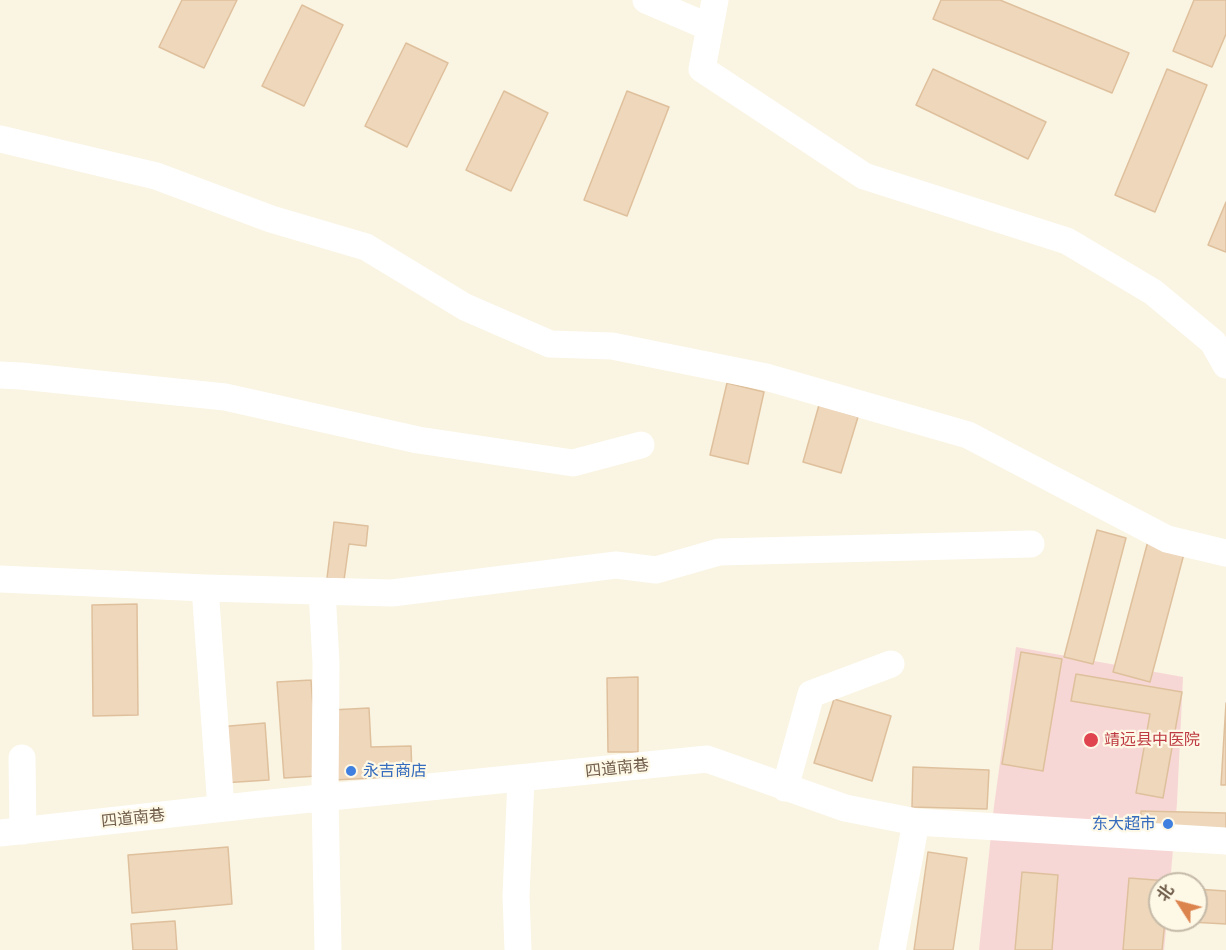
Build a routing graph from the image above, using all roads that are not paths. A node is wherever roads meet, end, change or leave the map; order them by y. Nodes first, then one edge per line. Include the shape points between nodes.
1 (646, 0) edge
2 (715, 0) edge
3 (709, 27) junction
4 (0, 139) edge
5 (1226, 365) edge
6 (0, 375) edge
7 (641, 445) dead end
8 (1031, 544) dead end
9 (1226, 553) edge
10 (0, 579) edge
11 (205, 588) junction
12 (322, 591) junction
13 (891, 664) dead end
14 (22, 758) dead end
15 (521, 778) junction
16 (785, 788) junction
17 (325, 797) junction
18 (221, 808) junction
19 (916, 822) junction
20 (11, 832) edge
21 (1226, 842) edge
22 (328, 950) edge
23 (518, 950) edge
24 (892, 950) edge

1 - 3 street
2 - 3 street
3 - 5 street via 702,69 864,176 1067,241 1154,292 1212,342
4 - 9 street via 156,176 271,219 366,248 465,307 550,344 612,346 766,377 969,435 1167,539
6 - 7 street via 225,398 418,440 573,463
8 - 12 street via 719,552 656,570 616,565 392,593
10 - 11 street
11 - 12 street
11 - 18 street
12 - 17 street
13 - 16 street via 811,694
14 - 20 street
15 - 16 street, 四道南巷 via 707,759
15 - 17 street, 四道南巷
15 - 23 street
16 - 19 street, 四道南巷 via 845,808
17 - 18 street, 四道南巷
17 - 22 street
18 - 20 street, 四道南巷
19 - 21 street, 四道南巷
19 - 24 street

